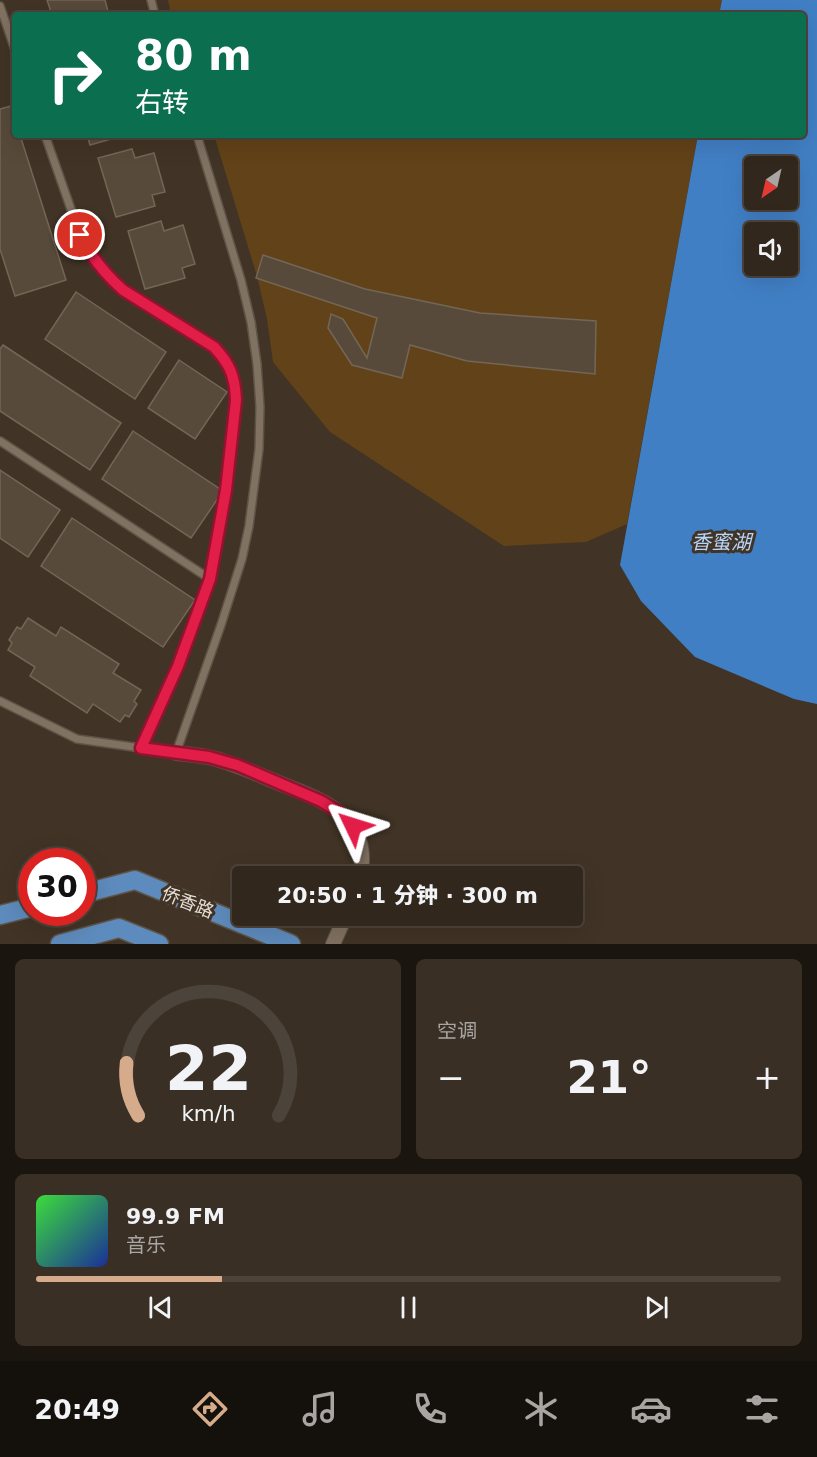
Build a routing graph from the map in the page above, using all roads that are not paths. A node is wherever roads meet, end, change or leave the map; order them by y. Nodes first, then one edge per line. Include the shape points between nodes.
1 (0, 6) edge
2 (12, 41) edge
3 (46, 138) edge
4 (198, 138) edge
5 (0, 441) edge
6 (210, 579) junction
7 (0, 701) edge
8 (141, 748) junction
9 (176, 753) junction
10 (362, 866) edge
11 (96, 890) edge
12 (18, 910) edge
13 (0, 915) edge
14 (341, 926) edge
15 (60, 944) edge
16 (159, 944) edge
17 (291, 944) edge
18 (333, 944) edge

1 - 2 lane
3 - 6 lane via 80,235 98,265 123,290 214,347 231,371 236,400
4 - 9 lane via 251,322 260,407 259,449 242,559
5 - 6 lane
6 - 8 lane via 178,666
7 - 8 lane via 77,739
8 - 9 lane
9 - 10 street via 237,765 321,801 353,826 361,843
11 - 17 main road, 侨香路 via 135,880
12 - 13 main road
14 - 18 street
15 - 16 main road via 119,928

